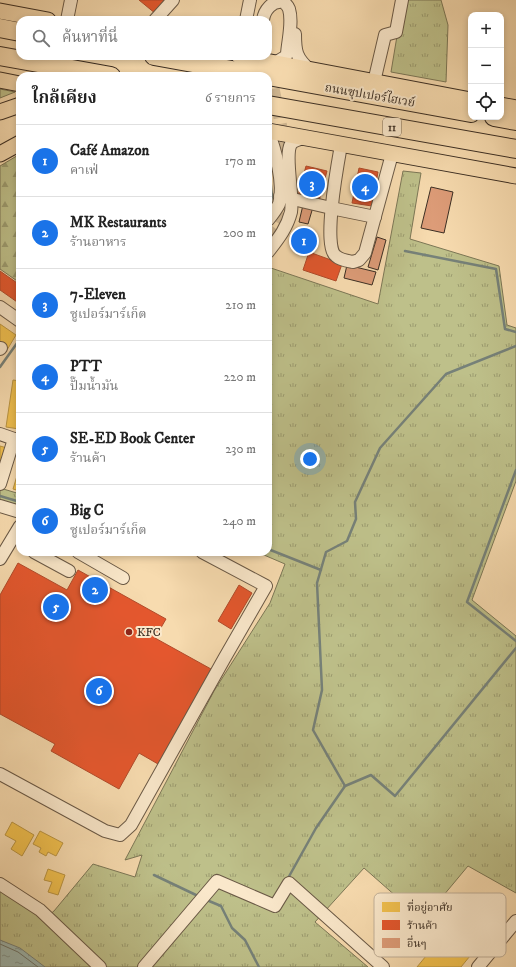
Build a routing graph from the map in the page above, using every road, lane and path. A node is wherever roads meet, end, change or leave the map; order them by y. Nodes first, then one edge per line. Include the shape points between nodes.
1 (71, 0) edge
2 (173, 0) edge
3 (250, 0) edge
4 (266, 0) edge
5 (290, 0) edge
6 (402, 0) edge
7 (0, 11) edge
8 (27, 16) edge
9 (68, 16) edge
10 (159, 16) edge
11 (247, 16) edge
12 (259, 16) edge
13 (264, 16) edge
14 (0, 28) edge
15 (16, 31) edge
16 (0, 56) edge
17 (16, 59) edge
18 (22, 60) edge
19 (183, 60) edge
20 (248, 60) edge
21 (310, 70) junction
22 (89, 72) edge
23 (269, 72) edge
24 (272, 73) edge
25 (0, 80) edge
26 (374, 82) junction
27 (16, 83) edge
28 (468, 99) edge
29 (272, 105) edge
30 (16, 106) edge
31 (504, 106) edge
32 (516, 108) edge
33 (0, 112) edge
34 (468, 112) edge
35 (504, 119) edge
36 (516, 121) edge
37 (272, 132) edge
38 (305, 138) junction
39 (272, 142) edge
40 (341, 144) junction
41 (16, 145) edge
42 (516, 150) edge
43 (0, 154) edge
44 (392, 154) junction
45 (516, 176) edge
46 (280, 196) junction
47 (292, 198) junction
48 (331, 208) junction
49 (272, 214) edge
50 (375, 217) junction
51 (272, 246) edge
52 (0, 306) edge
53 (16, 318) edge
54 (0, 434) edge
55 (16, 440) edge
56 (16, 443) edge
57 (0, 484) edge
58 (1, 508) edge
59 (16, 511) edge
60 (15, 542) edge
61 (41, 556) edge
62 (85, 556) edge
63 (210, 556) edge
64 (0, 559) edge
65 (69, 571) dead end
66 (123, 578) dead end
67 (0, 774) edge
68 (0, 884) edge
69 (516, 921) edge
70 (506, 933) edge
71 (486, 957) edge
72 (100, 967) edge
73 (144, 967) edge
74 (383, 967) edge
75 (478, 967) edge

1 - 9 street
2 - 10 street
3 - 11 street
4 - 12 street via 260,8
5 - 21 street via 296,16 297,56
6 - 26 street via 396,32 385,35
7 - 8 main road
13 - 23 street via 271,3 280,0 288,7 290,16 287,54
14 - 15 highway
16 - 17 highway
18 - 22 highway
19 - 23 highway, ถนนซุปเปอร์ไฮเวย์ / 11
20 - 23 main road
21 - 23 main road
21 - 26 main road
24 - 34 highway, ถนนซุปเปอร์ไฮเวย์ / 11
25 - 27 main road
26 - 28 main road
29 - 42 highway, 11
30 - 33 main road
31 - 32 main road
35 - 36 highway
37 - 38 main road
38 - 40 main road
38 - 47 street via 292,142 289,150
39 - 46 street via 281,187
40 - 44 main road
40 - 48 street
41 - 43 main road
44 - 45 main road
44 - 50 street
46 - 47 street
46 - 49 street
47 - 48 street
47 - 51 street via 287,225
48 - 50 street
48 - 50 street via 331,250 335,256 353,262 366,253
52 - 53 street
54 - 55 street
56 - 57 street
58 - 59 street
60 - 64 street
61 - 65 street
62 - 66 street
63 - 67 street via 266,586 131,825 120,835 105,831
68 - 72 street via 40,910
69 - 70 street
71 - 75 street
73 - 74 street via 217,881 275,906 289,883

